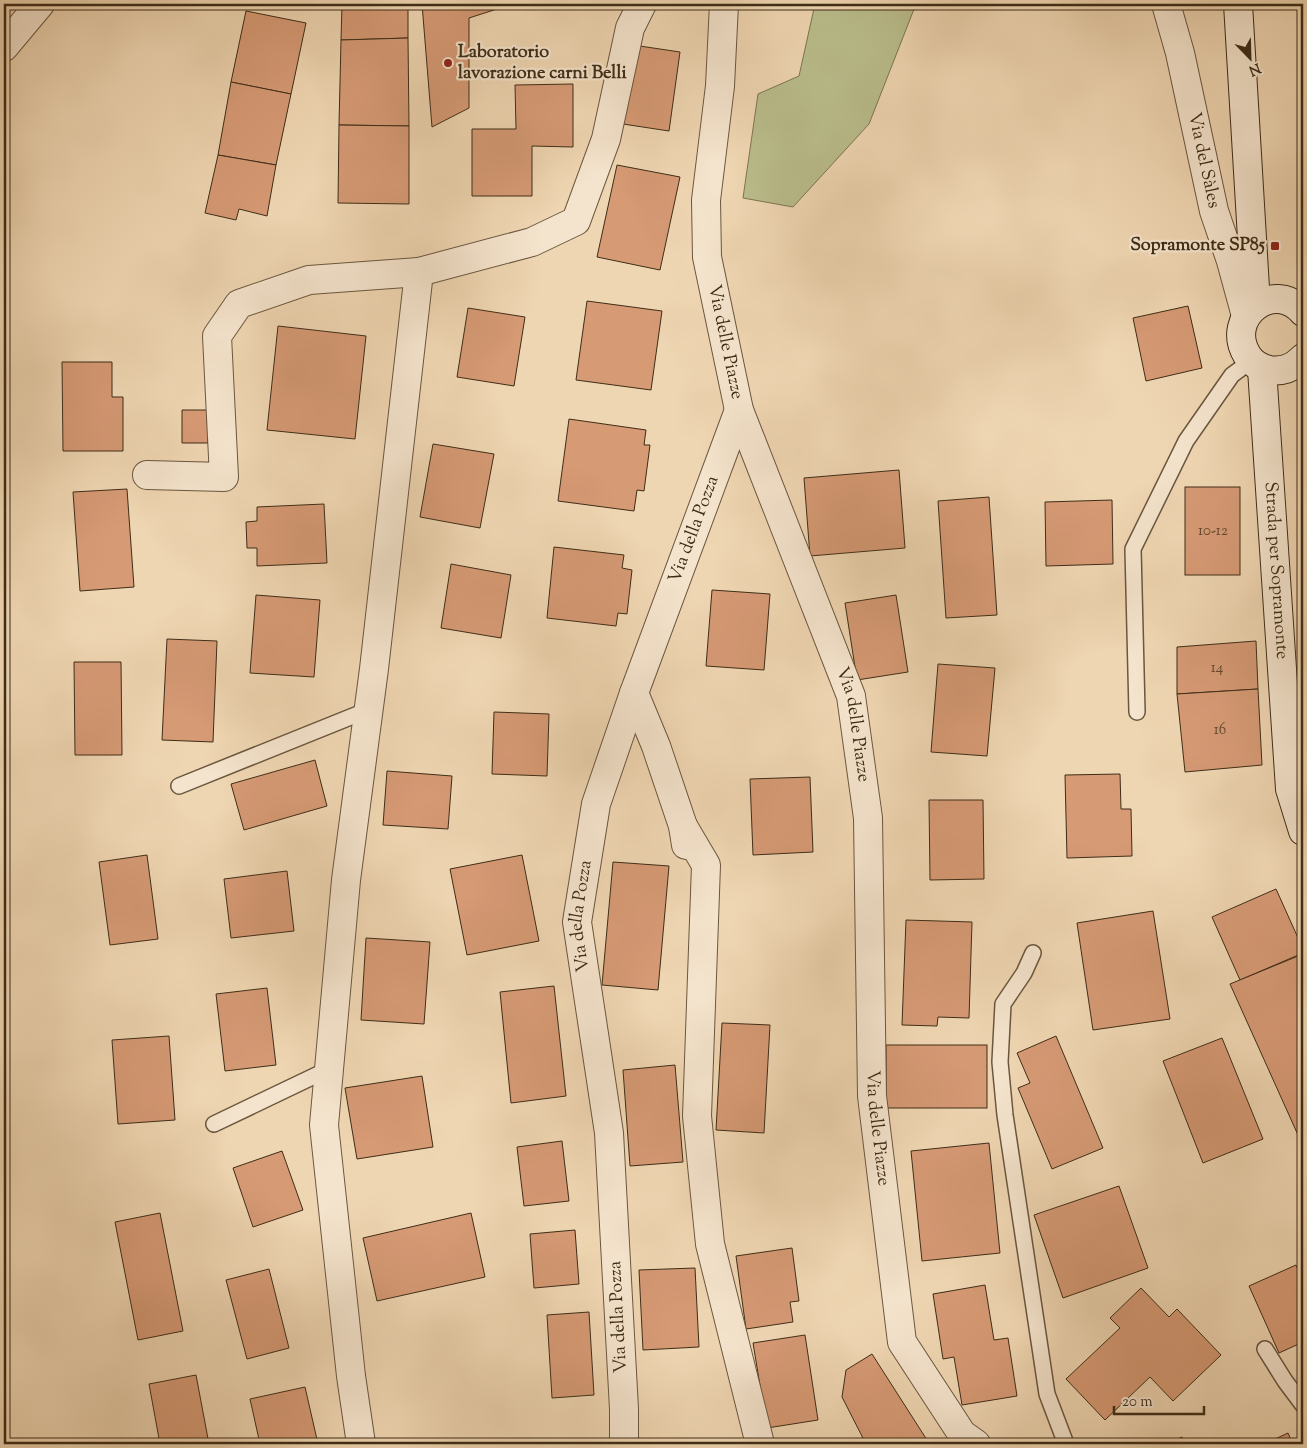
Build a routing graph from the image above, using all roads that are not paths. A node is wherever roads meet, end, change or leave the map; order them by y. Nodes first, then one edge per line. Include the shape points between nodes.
1 (40, 4) edge
2 (642, 4) edge
3 (724, 4) edge
4 (1166, 4) edge
5 (1238, 4) edge
6 (4, 47) edge
7 (419, 272) junction
8 (1251, 310) junction
9 (1303, 312) edge
10 (1303, 358) edge
11 (1256, 365) junction
12 (739, 410) junction
13 (147, 475) dead end
14 (634, 693) junction
15 (368, 710) junction
16 (1137, 712) dead end
17 (179, 786) dead end
18 (683, 826) junction
19 (1303, 831) edge
20 (1033, 954) dead end
21 (680, 1052) dead end
22 (329, 1069) junction
23 (214, 1124) dead end
24 (1265, 1349) dead end
25 (1303, 1405) edge
26 (361, 1444) edge
27 (624, 1444) edge
28 (760, 1444) edge
29 (976, 1444) edge
30 (1066, 1444) edge

1 - 6 street
2 - 7 street via 630,28 606,139 576,221 532,242
3 - 12 street, Via delle Piazze via 720,86 706,200 707,257
4 - 8 street, Via del Sàles via 1214,210
5 - 8 street
7 - 13 street via 309,280 239,304 217,336 224,477
7 - 15 street
8 - 9 street via 1270,300 1285,300
8 - 11 street, Strada per Sopramonte via 1240,331 1242,347
10 - 11 street via 1296,366 1280,372
11 - 16 lane via 1232,375 1186,441 1133,549
11 - 19 street, Strada per Sopramonte via 1290,789
12 - 14 street, Via della Pozza
12 - 29 street, Via delle Piazze via 851,696 868,818 872,1096 902,1342 962,1434
14 - 18 street
14 - 27 street, Via della Pozza via 596,804 577,922 609,1133
15 - 17 lane
15 - 22 street via 346,880
18 - 21 street via 689,867
18 - 28 street via 706,865 697,1116 710,1244
20 - 30 lane via 1003,1004 1000,1062 1047,1394
22 - 23 lane
22 - 26 street via 324,1125
24 - 25 lane

